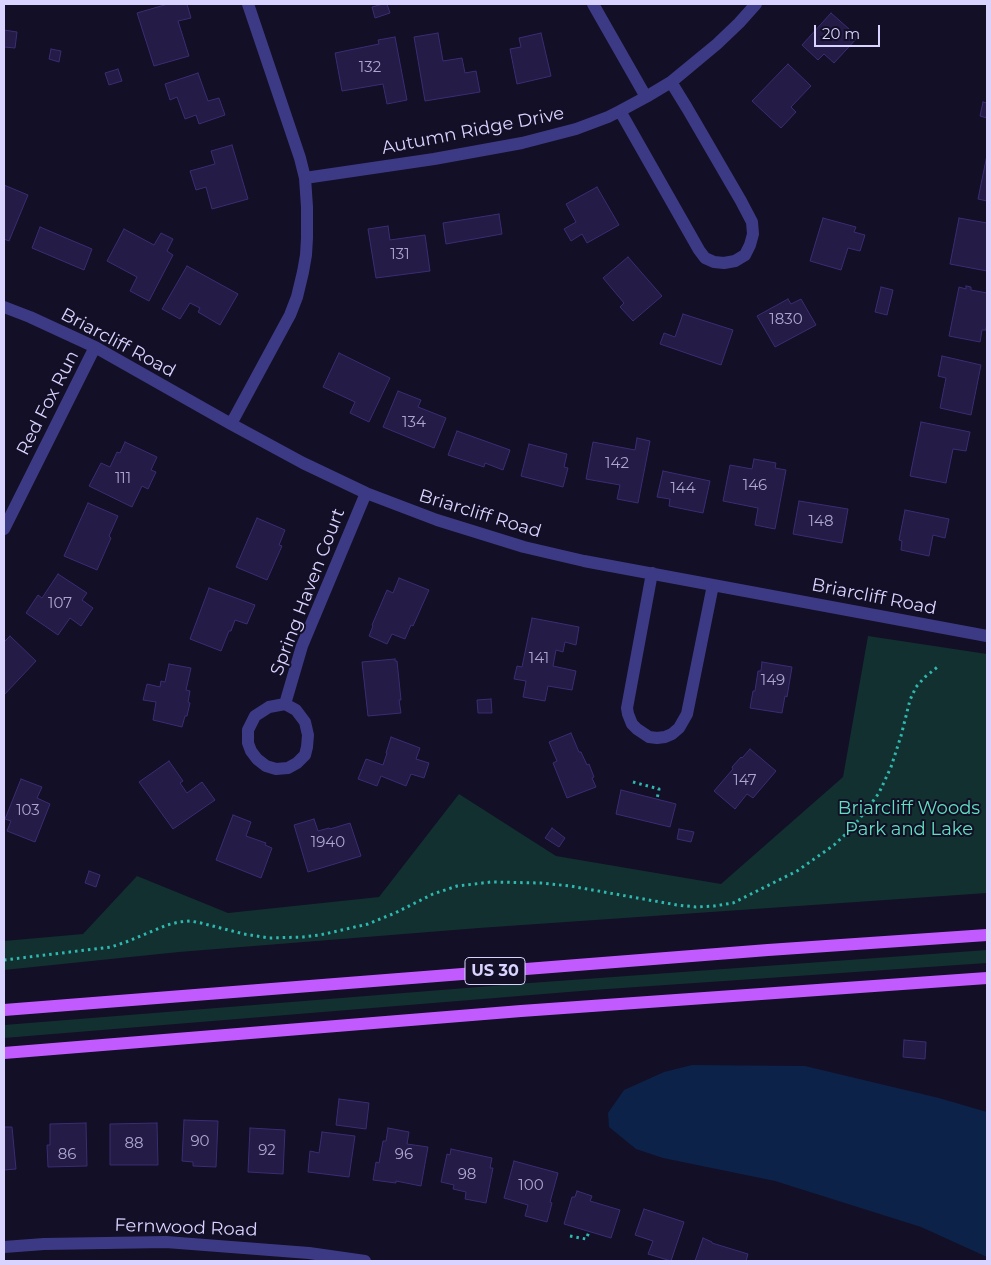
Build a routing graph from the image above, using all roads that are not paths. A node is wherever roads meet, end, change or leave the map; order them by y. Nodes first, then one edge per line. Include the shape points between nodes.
1 (248, 4) edge
2 (593, 4) edge
3 (756, 4) edge
4 (671, 82) junction
5 (646, 97) junction
6 (620, 111) junction
7 (305, 178) junction
8 (4, 307) edge
9 (96, 347) junction
10 (231, 424) junction
11 (366, 493) junction
12 (4, 529) edge
13 (652, 573) junction
14 (713, 585) junction
15 (987, 636) edge
16 (285, 704) junction
17 (987, 935) edge
18 (987, 978) edge
19 (4, 1010) edge
20 (4, 1053) edge
21 (4, 1247) edge
22 (365, 1261) edge

1 - 7 street
2 - 5 street
3 - 4 street, Autumn Ridge Drive via 717,44
4 - 5 street, Autumn Ridge Drive
4 - 6 street via 752,222 750,245 745,255 735,261 724,263 705,258
5 - 6 street, Autumn Ridge Drive
6 - 7 street, Autumn Ridge Drive via 576,129 522,143
7 - 10 street via 306,255 297,297 277,341
8 - 9 street, Briarcliff Road
9 - 10 street, Briarcliff Road
9 - 12 street, Red Fox Run
10 - 11 street, Briarcliff Road
11 - 13 street, Briarcliff Road via 437,520 524,547
11 - 16 street, Spring Haven Court via 302,646
13 - 14 street, Briarcliff Road
13 - 14 street via 627,708 632,724 649,737 672,734 687,714
14 - 15 street, Briarcliff Road
16 - 16 street, Spring Haven Court via 269,707 256,716 248,730 251,751 266,766 276,769 297,763 305,755 308,741 305,722 296,710
17 - 19 main road, US 30
18 - 20 main road via 521,1011
21 - 22 street, Fernwood Road via 166,1242 309,1252

